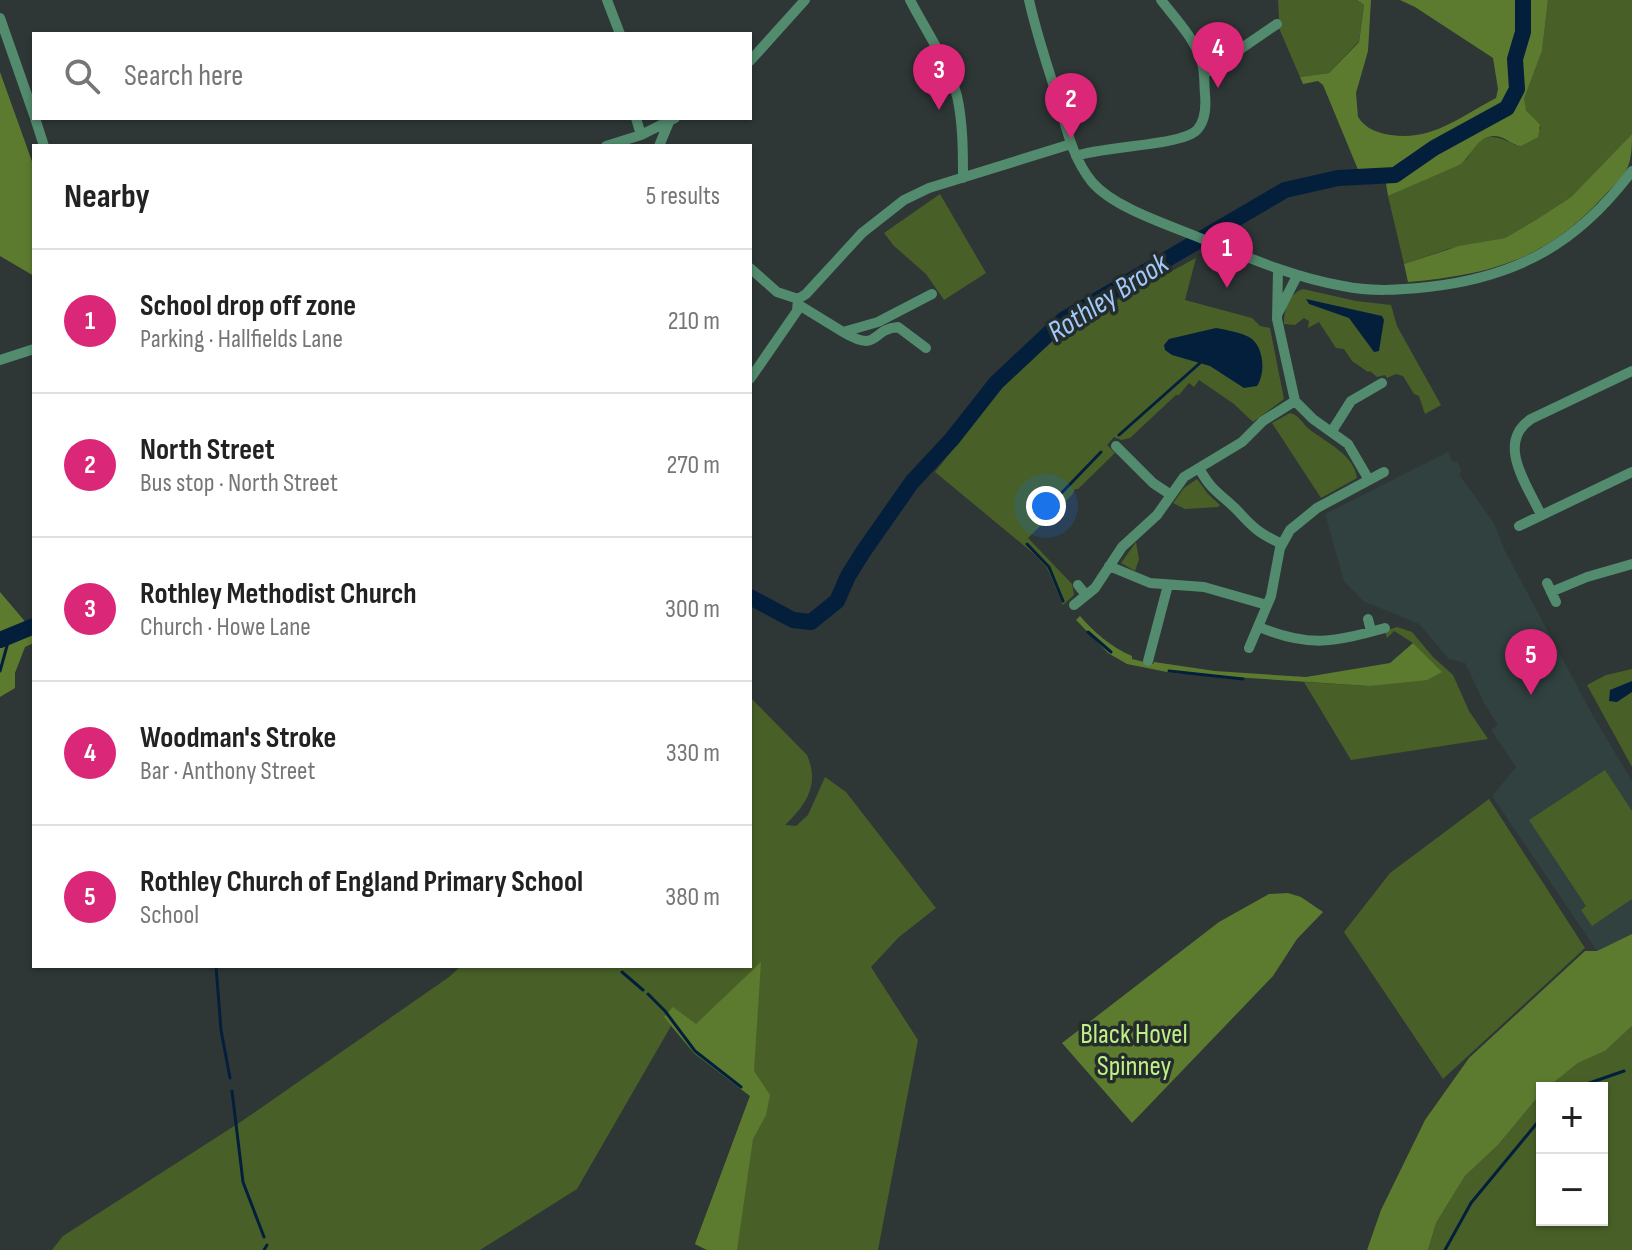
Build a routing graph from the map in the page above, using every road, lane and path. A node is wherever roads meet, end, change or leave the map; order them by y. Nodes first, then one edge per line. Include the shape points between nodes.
1 (607, 0) edge
2 (805, 0) edge
3 (910, 0) edge
4 (1029, 0) edge
5 (1161, 0) edge
6 (0, 18) edge
7 (1277, 24) dead end
8 (619, 32) edge
9 (752, 59) edge
10 (1204, 74) junction
11 (32, 111) edge
12 (35, 120) edge
13 (637, 120) edge
14 (672, 120) edge
15 (641, 135) junction
16 (43, 144) edge
17 (612, 144) edge
18 (660, 144) edge
19 (1071, 144) junction
20 (1076, 156) junction
21 (1632, 171) edge
22 (963, 178) junction
23 (752, 270) edge
24 (1278, 270) junction
25 (1297, 276) junction
26 (932, 294) dead end
27 (799, 302) junction
28 (1276, 317) junction
29 (843, 332) junction
30 (924, 344) dead end
31 (32, 350) edge
32 (0, 360) edge
33 (1632, 371) edge
34 (752, 373) edge
35 (1374, 384) dead end
36 (1295, 401) junction
37 (1332, 431) junction
38 (1122, 447) dead end
39 (1199, 468) junction
40 (1384, 472) dead end
41 (1632, 472) edge
42 (1369, 480) junction
43 (1171, 495) junction
44 (1541, 515) junction
45 (1519, 526) dead end
46 (1282, 544) junction
47 (1109, 566) junction
48 (1631, 568) edge
49 (1078, 585) dead end
50 (1168, 585) junction
51 (1552, 592) dead end
52 (1086, 595) junction
53 (1074, 605) dead end
54 (1267, 605) junction
55 (1368, 619) dead end
56 (1259, 627) junction
57 (1385, 628) dead end
58 (1371, 631) junction
59 (1249, 648) dead end
60 (1148, 661) dead end

1 - 8 street
2 - 9 street
3 - 22 street via 956,94
4 - 19 street
5 - 10 street via 1199,54
6 - 11 street
7 - 10 street
10 - 20 street via 1205,112 1194,132
12 - 16 street
13 - 15 street
14 - 15 street
14 - 18 street
15 - 17 street
19 - 20 street
19 - 22 street
20 - 24 street via 1106,195
21 - 25 street via 1563,241 1507,271 1383,290
22 - 27 street via 897,204
23 - 27 street via 777,292
24 - 25 street
24 - 28 street
25 - 28 street
26 - 29 street via 878,322
27 - 29 street
27 - 34 street
28 - 36 street
29 - 30 street via 867,342 895,327
31 - 32 street
33 - 44 street via 1531,419 1518,432 1514,456
35 - 37 street via 1349,403
36 - 37 street
36 - 39 street
37 - 42 street via 1352,449
38 - 43 street
39 - 43 street
39 - 46 street via 1212,489 1249,525
40 - 42 street
41 - 44 street
42 - 46 street via 1301,519
43 - 47 street
44 - 45 street
46 - 54 street
47 - 50 street
47 - 52 street
48 - 51 street
49 - 52 street
50 - 54 street via 1204,587
50 - 60 street via 1145,647
52 - 53 street
54 - 56 street
55 - 58 street
56 - 58 street via 1297,640 1322,641
56 - 59 street
57 - 58 street

